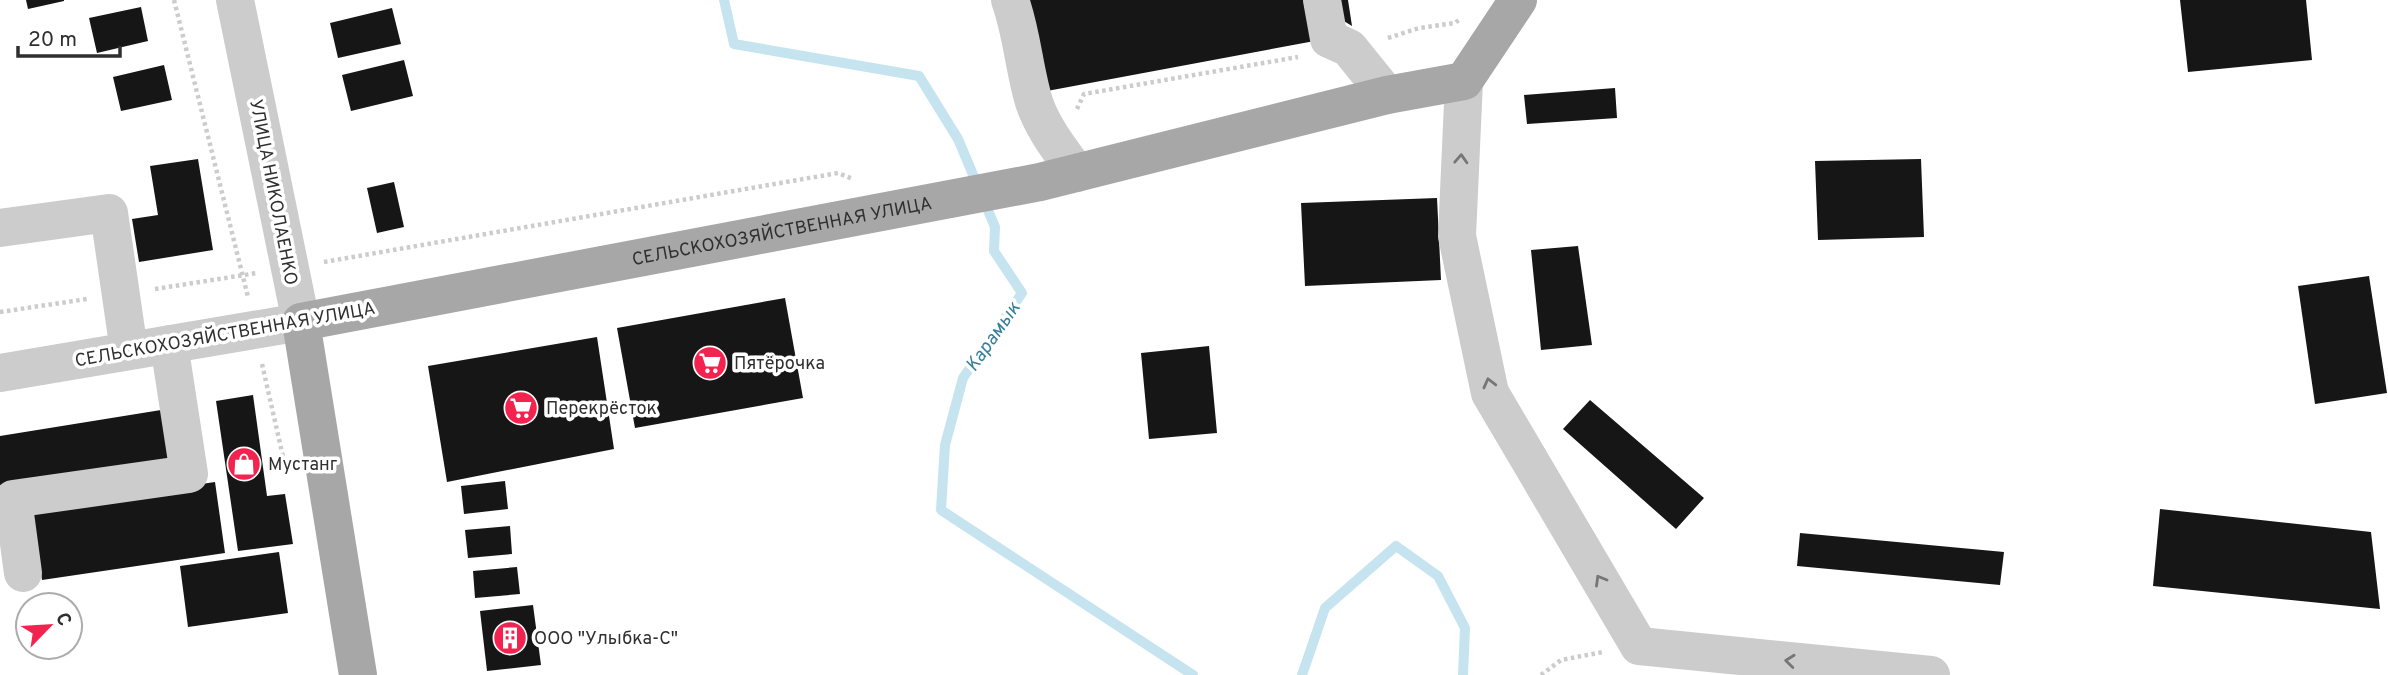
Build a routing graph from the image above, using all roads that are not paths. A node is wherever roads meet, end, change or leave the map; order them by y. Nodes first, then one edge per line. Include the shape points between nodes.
1 (235, 0) edge
2 (1010, 0) edge
3 (1322, 0) edge
4 (1518, 0) edge
5 (1464, 81) junction
6 (1387, 95) junction
7 (1059, 169) junction
8 (0, 228) edge
9 (301, 323) junction
10 (169, 344) junction
11 (129, 351) junction
12 (0, 373) edge
13 (23, 573) dead end
14 (358, 675) edge
15 (1931, 675) edge

1 - 9 street, УЛИЦА НИКОЛАЕНКО
2 - 7 street via 1034,102
3 - 6 street via 1329,39 1349,48
4 - 5 main road
5 - 6 main road, СЕЛЬСКОХОЗЯЙСТВЕННАЯ УЛИЦА
15 -> 5 street via 1639,646 1490,393 1457,236
6 - 7 main road, СЕЛЬСКОХОЗЯЙСТВЕННАЯ УЛИЦА
7 - 9 main road, СЕЛЬСКОХОЗЯЙСТВЕННАЯ УЛИЦА via 890,212
8 - 11 street via 109,214
9 - 10 street, СЕЛЬСКОХОЗЯЙСТВЕННАЯ УЛИЦА
9 - 14 main road, УЛИЦА НИКОЛАЕНКО
10 - 11 street, СЕЛЬСКОХОЗЯЙСТВЕННАЯ УЛИЦА
10 - 13 street via 189,474 13,499
11 - 12 street, СЕЛЬСКОХОЗЯЙСТВЕННАЯ УЛИЦА

